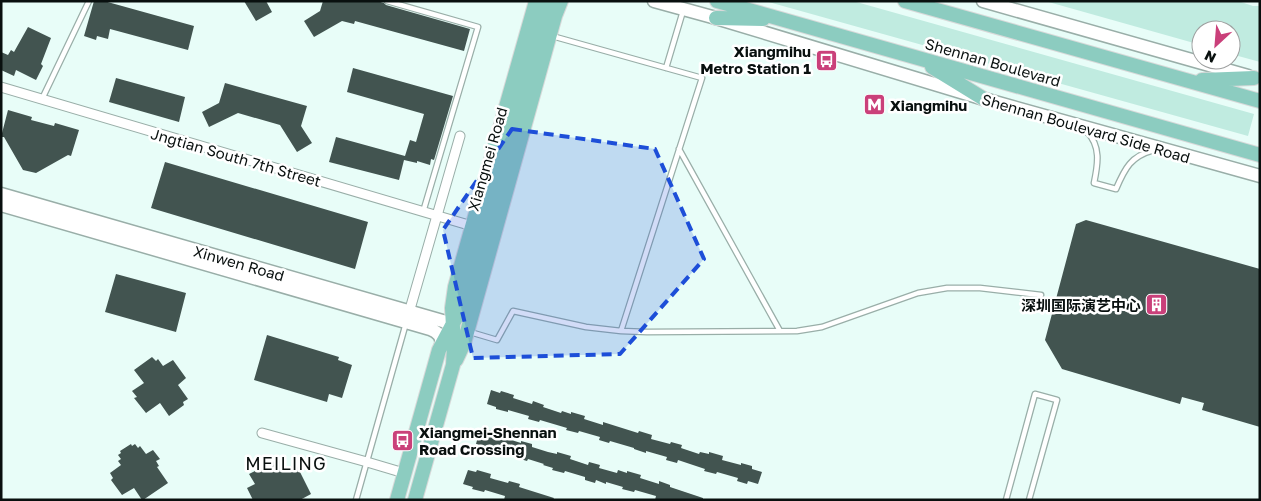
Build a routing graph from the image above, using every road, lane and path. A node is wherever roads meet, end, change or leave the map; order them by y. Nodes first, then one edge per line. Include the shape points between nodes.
1 (89, 1) edge
2 (387, 1) edge
3 (561, 1) edge
4 (654, 1) edge
5 (717, 1) edge
6 (905, 1) edge
7 (983, 1) edge
8 (544, 3) edge
9 (684, 10) junction
10 (716, 18) junction
11 (780, 19) junction
12 (550, 35) junction
13 (919, 58) junction
14 (666, 68) junction
15 (1257, 79) edge
16 (1190, 81) junction
17 (1, 87) edge
18 (42, 99) junction
19 (984, 99) junction
20 (1260, 101) edge
21 (1075, 124) junction
22 (460, 136) dead end
23 (679, 149) junction
24 (1162, 149) junction
25 (1260, 155) edge
26 (1260, 176) edge
27 (1, 194) edge
28 (1, 205) edge
29 (423, 212) junction
30 (437, 216) junction
31 (472, 226) junction
32 (1041, 295) dead end
33 (408, 317) junction
34 (453, 324) junction
35 (430, 329) junction
36 (467, 331) junction
37 (621, 331) junction
38 (780, 331) junction
39 (441, 346) junction
40 (453, 365) junction
41 (262, 432) dead end
42 (367, 462) junction
43 (404, 474) junction
44 (356, 500) edge
45 (397, 500) edge
46 (415, 500) edge
47 (1006, 500) edge
48 (1029, 500) edge

1 - 18 lane
2 - 29 lane via 478,27
3 - 12 main road
4 - 9 street, Shennan Boulevard Side Road
5 - 11 main road, Shennan Boulevard
6 - 16 main road
7 - 15 street
8 - 31 main road, Xiangmei Road
8 - 34 main road, Xiangmei Road via 465,296
9 - 10 street, Shennan Boulevard Side Road
9 - 14 lane
10 - 11 main road
10 - 19 street, Shennan Boulevard Side Road
11 - 13 main road, Shennan Boulevard
12 - 14 lane
12 - 36 main road
13 - 19 main road
13 - 25 main road, Shennan Boulevard
14 - 23 lane via 702,78
15 - 16 main road
16 - 20 main road
17 - 18 street, Jngtian South 7th Street
18 - 29 street, Jngtian South 7th Street
19 - 21 street, Shennan Boulevard Side Road
21 - 24 street, Shennan Boulevard Side Road
21 - 24 lane via 1091,136 1096,147 1098,159 1094,183 1116,188 1133,159
22 - 30 street
23 - 37 lane
23 - 38 lane
24 - 26 street, Shennan Boulevard Side Road
27 - 33 street, Xinwen Road
28 - 33 street, Xinwen Road
29 - 30 street, Jngtian South 7th Street
30 - 31 street, Jngtian South 7th Street
30 - 33 street
31 - 34 main road, Xiangmei Road via 454,286
32 - 38 lane via 947,288 918,293 822,327
33 - 34 street, Xinwen Road
33 - 35 street, Xinwen Road
33 - 42 lane
34 - 35 street, Xinwen Road via 442,330
34 - 39 main road, Xiangmei Road
34 - 40 main road, Xiangmei Road
35 - 39 street via 442,338
36 - 37 lane via 497,340 513,311
36 - 40 main road via 461,353
37 - 38 lane
39 - 43 main road, Xiangmei Road
40 - 46 main road, Xiangmei Road
41 - 42 street
42 - 43 street
42 - 44 lane
43 - 45 main road, Xiangmei Road
47 - 48 lane via 1035,394 1057,400

